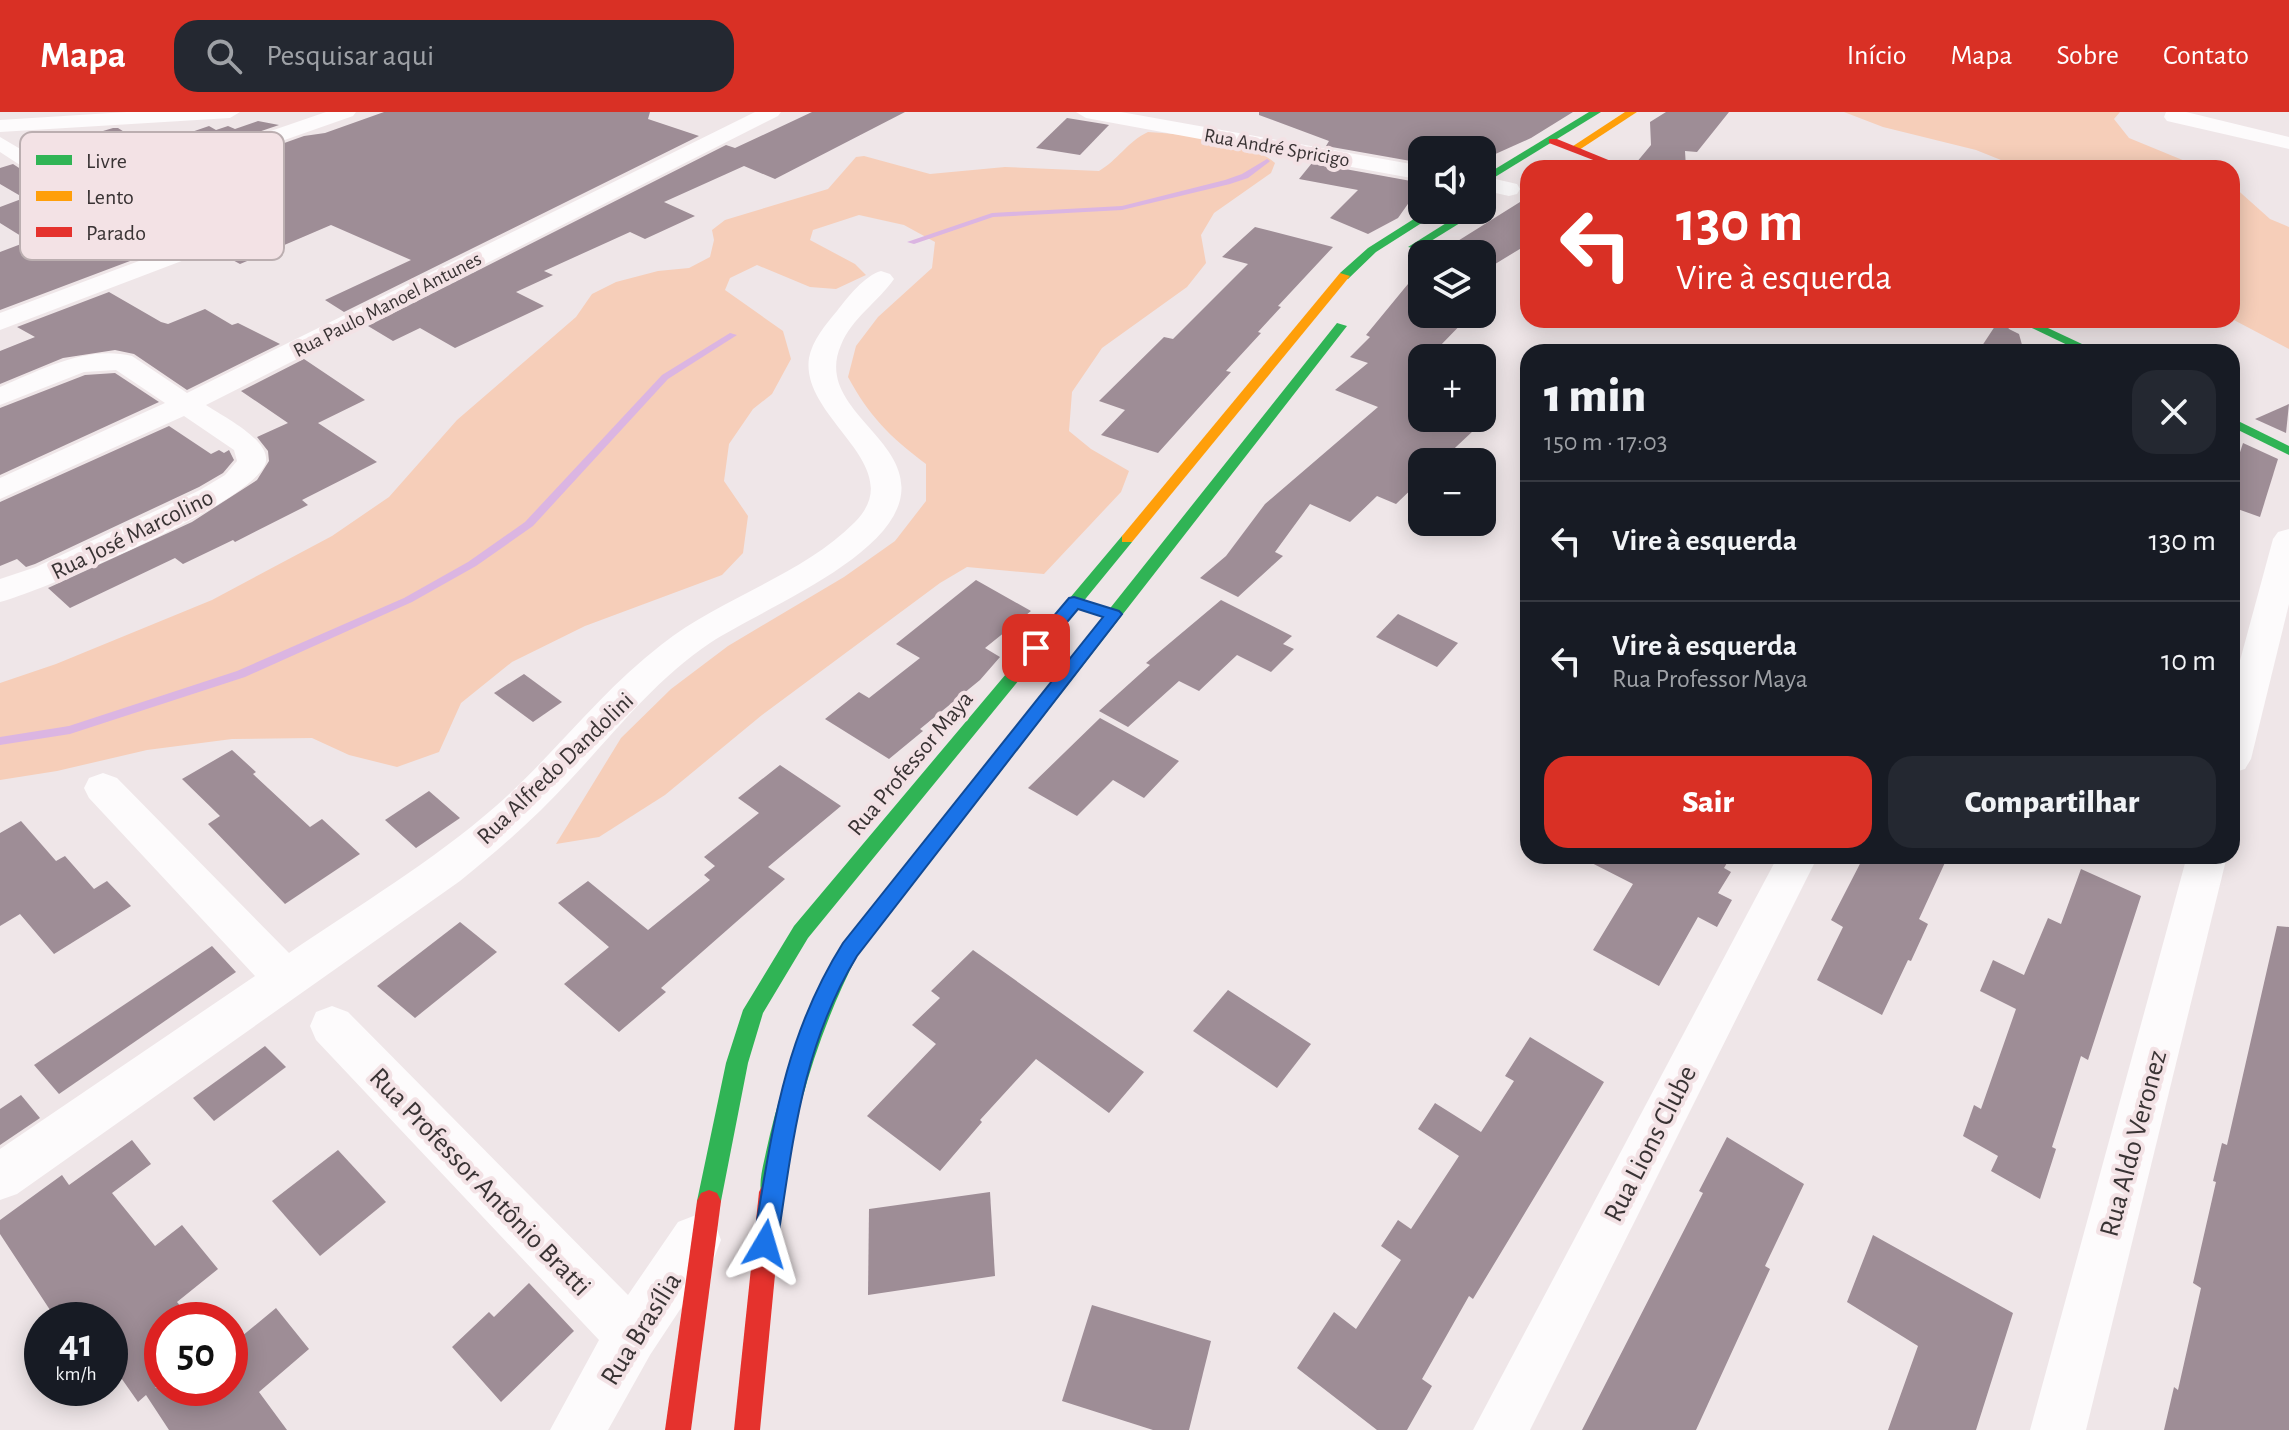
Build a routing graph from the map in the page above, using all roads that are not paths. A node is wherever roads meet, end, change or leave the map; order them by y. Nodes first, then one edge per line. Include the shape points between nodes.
1 (230, 112) edge
2 (346, 112) edge
3 (771, 112) edge
4 (1086, 112) edge
5 (1596, 112) edge
6 (1632, 112) edge
7 (2175, 115) edge
8 (0, 126) edge
9 (284, 133) edge
10 (1550, 140) junction
11 (0, 143) edge
12 (2289, 143) edge
13 (1573, 149) junction
14 (20, 156) edge
15 (1556, 160) edge
16 (1602, 160) edge
17 (1408, 170) edge
18 (1496, 174) edge
19 (1496, 183) edge
20 (1519, 183) edge
21 (1496, 197) edge
22 (1414, 224) edge
23 (1453, 224) edge
24 (1398, 259) dead end
25 (169, 260) edge
26 (881, 279) dead end
27 (1355, 308) dead end
28 (0, 322) edge
29 (2034, 328) edge
30 (2060, 344) edge
31 (1256, 383) junction
32 (1289, 392) junction
33 (0, 397) edge
34 (187, 404) junction
35 (2240, 426) edge
36 (2289, 451) edge
37 (0, 490) edge
38 (2289, 539) edge
39 (0, 591) edge
40 (1074, 602) junction
41 (1113, 614) junction
42 (2240, 728) edge
43 (103, 788) dead end
44 (924, 818) junction
45 (1794, 864) edge
46 (2205, 864) edge
47 (286, 979) junction
48 (332, 1026) dead end
49 (0, 1177) edge
50 (717, 1225) junction
51 (631, 1336) junction
52 (578, 1430) edge
53 (678, 1430) edge
54 (747, 1430) edge
55 (1501, 1430) edge
56 (2058, 1430) edge

1 - 8 street
2 - 9 street
3 - 34 street, Rua Paulo Manoel Antunes
4 - 17 street, Rua André Spricigo
5 - 10 main road
6 - 13 main road
7 - 12 street
10 - 13 main road
10 - 18 main road
11 - 14 street
13 - 15 main road
13 - 16 main road
19 - 20 street
20 - 21 main road
22 - 31 main road, Rua Professor Maya via 1372,250
23 - 24 main road
25 - 28 street
26 - 47 street, Rua Alfredo Dandolini via 845,318 822,358 834,404 880,461 888,479 872,524 820,565 690,639 490,834
27 - 32 main road, Rua Professor Maya
29 - 30 main road
31 - 32 main road
31 - 40 main road, Rua Professor Maya
32 - 41 main road, Rua Professor Maya
33 - 34 street via 80,364 111,360 131,366
34 - 37 street, Rua Paulo Manoel Antunes
34 - 39 street, Rua José Marcolino via 245,444 252,452 248,471 211,497 48,575
35 - 36 main road
38 - 42 street
40 - 41 main road
40 - 44 main road, Rua Professor Maya
41 - 44 main road, Rua Professor Maya
43 - 47 street
44 - 50 main road, Rua Professor Maya via 801,932 753,1010 725,1115
44 - 54 main road, Rua Professor Maya via 813,1017 790,1095 762,1215
45 - 55 street, Rua Lions Clube
46 - 56 street, Rua Aldo Veronez
47 - 49 street, Rua Alfredo Dandolini
48 - 51 street, Rua Professor Antônio Bratti
50 - 51 street, Rua Brasília
50 - 53 main road, Rua Professor Maya
51 - 52 street, Rua Brasília

